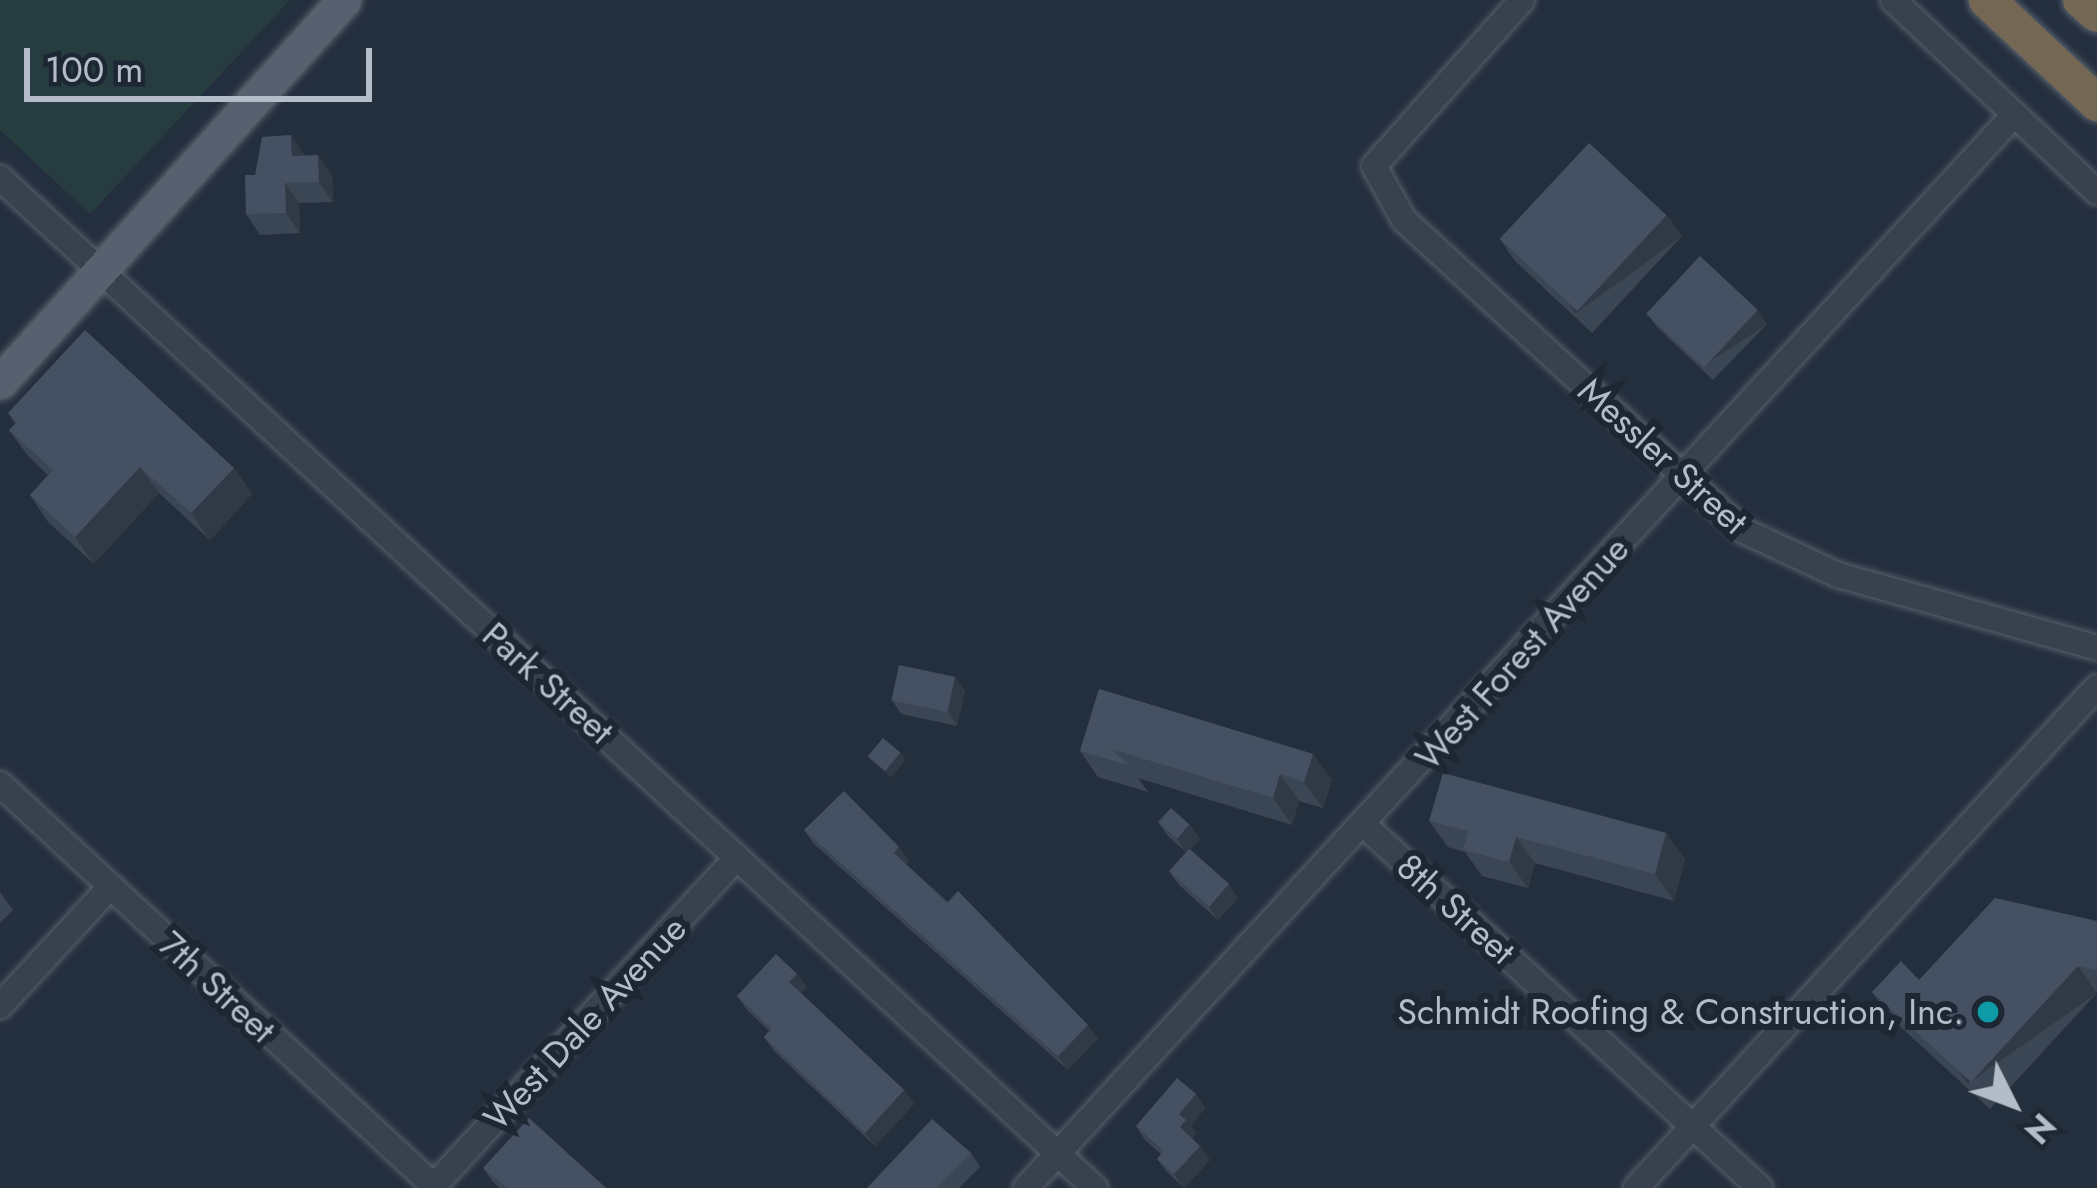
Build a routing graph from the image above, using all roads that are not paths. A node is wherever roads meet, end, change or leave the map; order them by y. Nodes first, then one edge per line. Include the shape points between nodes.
1 (344, 0) edge
2 (1522, 0) edge
3 (1893, 0) edge
4 (1987, 0) edge
5 (2081, 0) edge
6 (2097, 14) edge
7 (2097, 103) edge
8 (2014, 115) junction
9 (0, 178) edge
10 (2097, 192) edge
11 (101, 273) junction
12 (0, 382) edge
13 (1682, 476) junction
14 (2097, 648) edge
15 (2097, 687) edge
16 (0, 784) edge
17 (1364, 825) junction
18 (737, 857) junction
19 (111, 886) junction
20 (0, 1006) edge
21 (1694, 1126) junction
22 (1057, 1153) junction
23 (434, 1187) edge
24 (1026, 1188) edge
25 (1095, 1188) edge
26 (1636, 1188) edge
27 (1760, 1188) edge

1 - 11 main road
2 - 13 street, Messler Street via 1374,166 1403,220
3 - 8 street
4 - 7 highway
5 - 6 highway
8 - 10 street
8 - 13 street, West Forest Avenue
9 - 11 street, Park Street
11 - 12 main road
11 - 18 street, Park Street
13 - 14 street, Messler Street via 1774,549 1838,575
13 - 17 street, West Forest Avenue
15 - 21 street
16 - 19 street, 7th Street
17 - 21 street, 8th Street
17 - 22 street, West Forest Avenue
18 - 22 street, Park Street
18 - 23 street, West Dale Avenue
19 - 20 street
19 - 23 street, 7th Street
21 - 26 street
21 - 27 street, 8th Street
22 - 24 street, West Forest Avenue
22 - 25 street, Park Street

